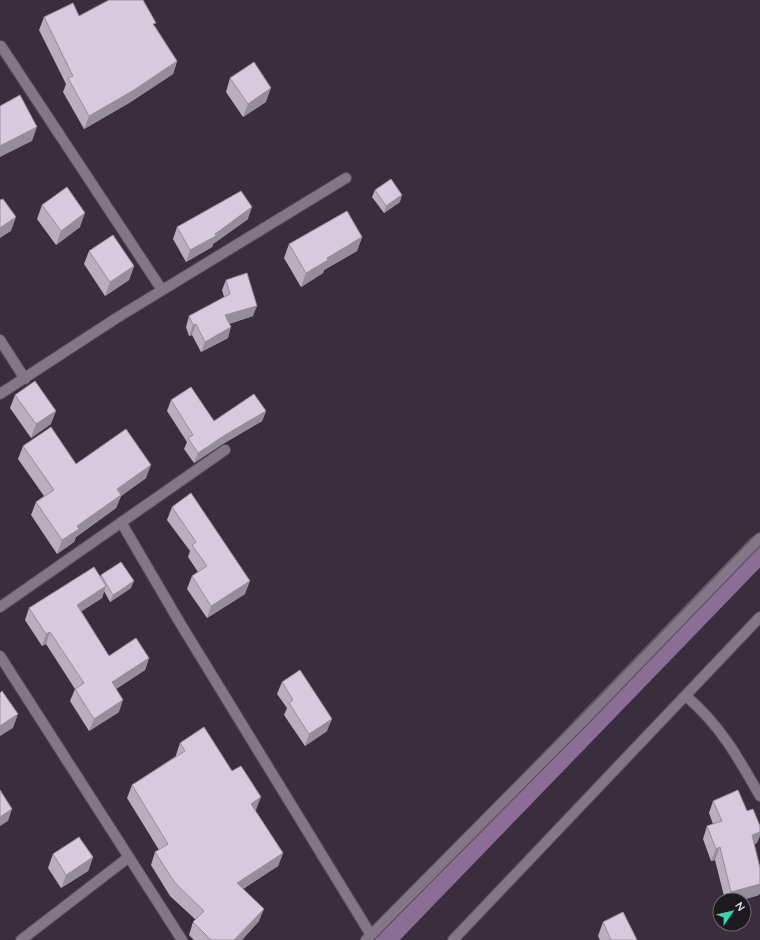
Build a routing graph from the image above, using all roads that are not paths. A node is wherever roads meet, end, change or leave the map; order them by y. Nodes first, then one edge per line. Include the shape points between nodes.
1 (1, 46) edge
2 (346, 178) dead end
3 (162, 290) junction
4 (0, 340) edge
5 (25, 379) junction
6 (0, 394) edge
7 (225, 450) dead end
8 (121, 522) junction
9 (760, 538) edge
10 (0, 607) edge
11 (760, 617) edge
12 (0, 656) edge
13 (686, 696) junction
14 (760, 796) edge
15 (129, 858) junction
16 (369, 938) edge
17 (21, 940) edge
18 (182, 940) edge
19 (453, 940) edge

1 - 3 street
2 - 3 street
3 - 5 street
4 - 5 street
5 - 6 street
7 - 8 street
8 - 10 street
8 - 16 street
9 - 16 street
11 - 13 street
12 - 15 street
13 - 14 street via 705,712 732,746
13 - 19 street
15 - 17 street
15 - 18 street

